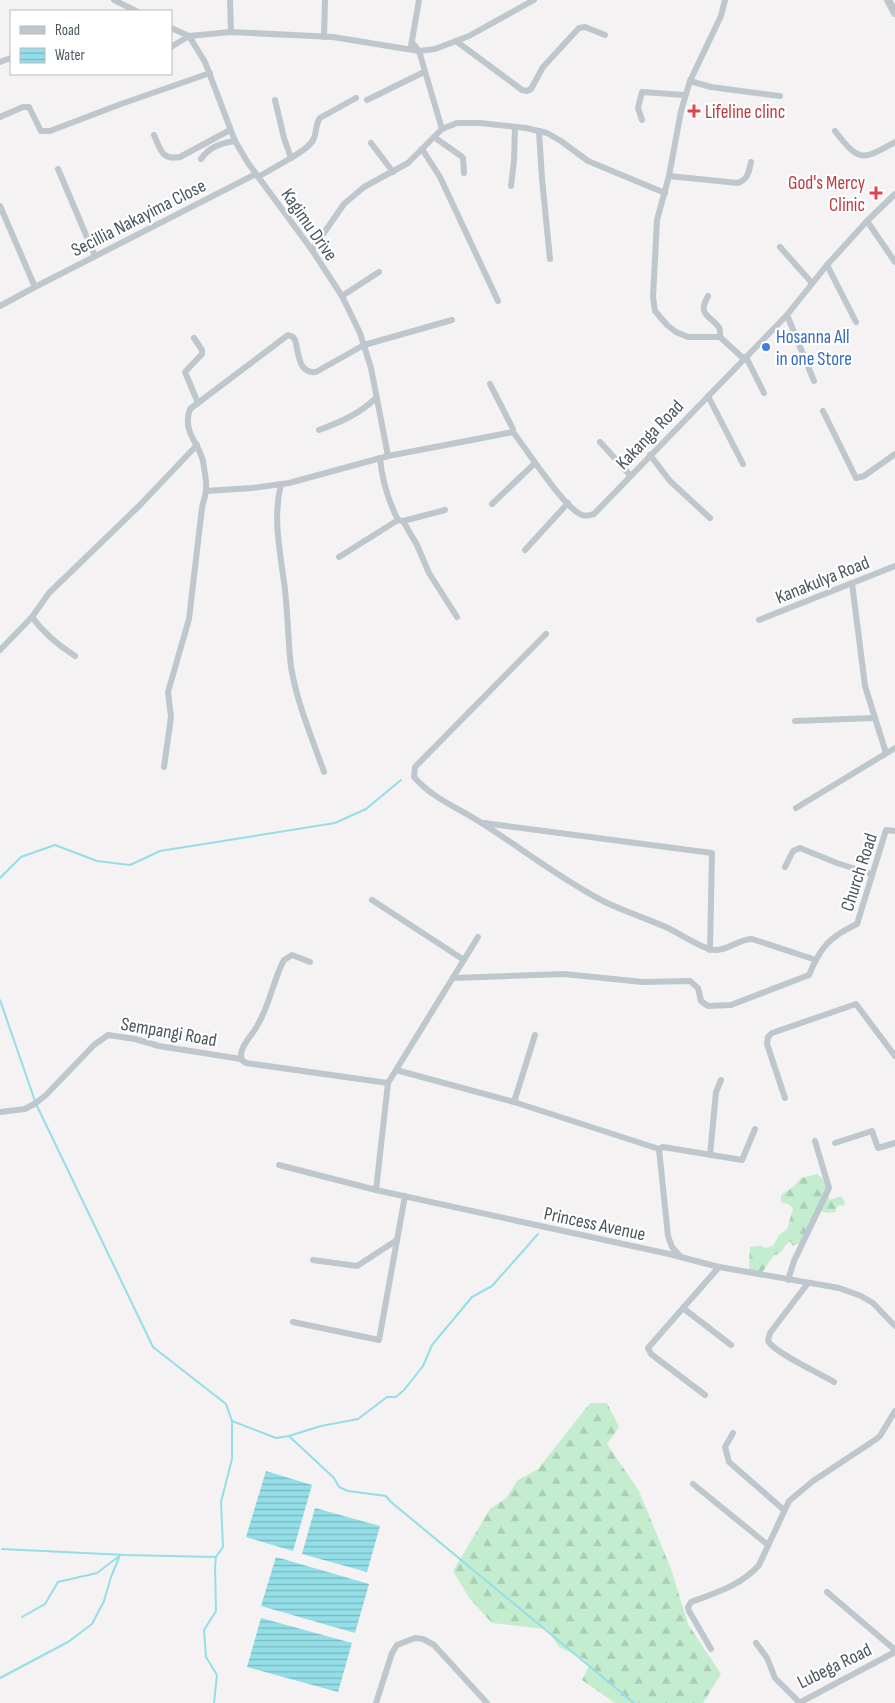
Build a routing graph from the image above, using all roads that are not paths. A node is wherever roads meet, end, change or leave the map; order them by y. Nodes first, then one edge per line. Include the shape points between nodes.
1 (114, 0) edge
2 (230, 0) edge
3 (325, 0) edge
4 (419, 0) edge
5 (534, 0) edge
6 (725, 0) edge
7 (888, 0) edge
8 (125, 6) junction
9 (119, 10) edge
10 (134, 10) edge
11 (895, 13) edge
12 (172, 28) edge
13 (230, 32) junction
14 (605, 35) dead end
15 (188, 36) junction
16 (324, 37) junction
17 (456, 41) junction
18 (412, 42) junction
19 (172, 46) edge
20 (411, 50) junction
21 (419, 51) junction
22 (424, 72) junction
23 (210, 73) junction
24 (690, 81) junction
25 (685, 95) junction
26 (780, 96) dead end
27 (356, 98) dead end
28 (275, 100) dead end
29 (367, 100) dead end
30 (0, 118) edge
31 (642, 120) dead end
32 (514, 127) junction
33 (442, 129) junction
34 (230, 130) junction
35 (539, 131) junction
36 (835, 131) dead end
37 (154, 135) dead end
38 (434, 137) junction
39 (235, 141) junction
40 (895, 142) edge
41 (371, 143) dead end
42 (422, 149) junction
43 (291, 158) junction
44 (201, 159) dead end
45 (751, 162) dead end
46 (58, 169) dead end
47 (393, 172) junction
48 (464, 173) dead end
49 (257, 175) junction
50 (669, 176) junction
51 (511, 186) dead end
52 (665, 193) junction
53 (895, 194) edge
54 (0, 206) edge
55 (867, 221) junction
56 (780, 247) dead end
57 (312, 250) junction
58 (95, 256) junction
59 (550, 259) dead end
60 (895, 262) edge
61 (827, 265) junction
62 (379, 272) dead end
63 (812, 283) junction
64 (34, 287) junction
65 (342, 296) junction
66 (708, 296) dead end
67 (498, 301) dead end
68 (0, 306) edge
69 (786, 315) junction
70 (452, 320) dead end
71 (856, 322) dead end
72 (720, 337) junction
73 (194, 338) dead end
74 (364, 346) junction
75 (745, 358) junction
76 (814, 381) dead end
77 (490, 384) dead end
78 (764, 393) dead end
79 (708, 396) junction
80 (376, 398) junction
81 (198, 403) junction
82 (822, 411) dead end
83 (320, 430) dead end
84 (513, 432) junction
85 (600, 442) dead end
86 (196, 445) junction
87 (895, 454) edge
88 (650, 455) junction
89 (388, 456) junction
90 (380, 458) junction
91 (535, 462) junction
92 (743, 464) dead end
93 (630, 476) junction
94 (281, 484) junction
95 (206, 490) junction
96 (568, 503) junction
97 (492, 504) dead end
98 (444, 510) dead end
99 (710, 518) dead end
100 (401, 520) junction
101 (525, 550) dead end
102 (339, 557) dead end
103 (895, 566) edge
104 (852, 583) junction
105 (32, 617) junction
106 (457, 617) dead end
107 (760, 620) dead end
108 (546, 634) dead end
109 (0, 650) edge
110 (75, 656) dead end
111 (874, 718) junction
112 (795, 721) dead end
113 (895, 748) edge
114 (886, 753) junction
115 (164, 766) dead end
116 (324, 772) dead end
117 (796, 808) dead end
118 (482, 823) junction
119 (895, 832) edge
120 (785, 867) dead end
121 (871, 874) junction
122 (372, 900) dead end
123 (478, 937) dead end
124 (710, 950) junction
125 (464, 960) junction
126 (816, 960) junction
127 (310, 962) dead end
128 (453, 978) junction
129 (535, 1035) dead end
130 (895, 1056) edge
131 (241, 1059) junction
132 (396, 1070) junction
133 (721, 1080) dead end
134 (388, 1083) junction
135 (785, 1098) dead end
136 (514, 1102) junction
137 (0, 1112) edge
138 (755, 1129) dead end
139 (815, 1141) dead end
140 (835, 1143) dead end
141 (895, 1143) edge
142 (659, 1149) junction
143 (710, 1155) junction
144 (279, 1165) dead end
145 (376, 1190) junction
146 (405, 1196) junction
147 (397, 1240) junction
148 (681, 1257) junction
149 (313, 1260) dead end
150 (719, 1267) junction
151 (788, 1280) junction
152 (808, 1283) junction
153 (683, 1308) junction
154 (895, 1316) edge
155 (293, 1322) dead end
156 (894, 1325) edge
157 (731, 1345) dead end
158 (834, 1382) dead end
159 (705, 1395) dead end
160 (895, 1411) edge
161 (733, 1433) dead end
162 (693, 1484) dead end
163 (784, 1510) junction
164 (768, 1545) junction
165 (827, 1592) dead end
166 (756, 1642) dead end
167 (711, 1649) dead end
168 (895, 1651) edge
169 (378, 1703) edge
170 (487, 1703) edge

1 - 8 street
2 - 13 street
3 - 16 street
4 - 18 street
5 - 17 street
6 - 24 street via 721,16
7 - 11 street
8 - 9 street
8 - 10 street
12 - 15 street
13 - 15 street
13 - 16 street
14 - 17 street via 585,27 579,28 543,67 527,91
15 - 19 street
15 - 23 street, Kagimu Drive
16 - 20 street
17 - 21 street
18 - 20 street
18 - 21 street
20 - 21 street
21 - 22 street
22 - 29 street
22 - 33 street
23 - 30 street via 50,131 41,131 30,107
23 - 34 street, Kagimu Drive
24 - 25 street
24 - 26 street
25 - 31 street via 642,92 638,108
25 - 50 street
27 - 43 street, Secillia Nakayima Close via 320,118 311,143
28 - 43 street
32 - 33 street via 457,123
32 - 35 street
32 - 51 street
33 - 38 street
34 - 37 street via 180,157 171,158 163,154
34 - 39 street, Kagimu Drive
35 - 52 street via 561,141 588,161
35 - 59 street
36 - 40 street via 850,151 860,156 872,154
38 - 42 street
38 - 48 street via 461,156
39 - 44 street via 218,144 205,152
39 - 49 street, Kagimu Drive
41 - 47 street
42 - 47 street
42 - 67 street via 440,177
43 - 49 street, Secillia Nakayima Close
45 - 50 street via 747,178 738,183
46 - 58 street
47 - 57 street via 364,187 344,204
49 - 57 street, Kagimu Drive
49 - 58 street, Secillia Nakayima Close
50 - 52 street
52 - 72 street via 658,220 655,311 667,325 688,337
53 - 55 street, Kakanga Road
54 - 64 street
55 - 60 street
55 - 61 street, Kakanga Road
56 - 63 street
57 - 65 street, Kagimu Drive
58 - 64 street, Secillia Nakayima Close
61 - 63 street, Kakanga Road
61 - 71 street
62 - 65 street
63 - 69 street, Kakanga Road
64 - 68 street, Secillia Nakayima Close
65 - 74 street, Kagimu Drive
66 - 72 street via 703,309 718,326
69 - 75 street, Kakanga Road
69 - 76 street
70 - 74 street
72 - 75 street
73 - 81 street via 202,354 185,372
74 - 80 street, Kagimu Drive
74 - 81 street via 320,371 308,372 303,369 295,340 290,335 286,336
75 - 78 street
75 - 79 street, Kakanga Road
77 - 84 street, Kakanga Road
79 - 88 street, Kakanga Road
79 - 92 street
80 - 83 street via 355,415
80 - 89 street, Kagimu Drive
81 - 86 street via 190,409 187,422
82 - 87 street via 856,478
84 - 89 street
84 - 91 street, Kakanga Road
85 - 93 street
86 - 95 street via 202,460
86 - 105 street via 140,505 49,593
88 - 93 street, Kakanga Road
88 - 99 street via 678,489
89 - 90 street
90 - 94 street
90 - 100 street via 389,503
91 - 96 street, Kakanga Road
91 - 97 street
93 - 96 street, Kakanga Road via 594,514 582,515
94 - 95 street
94 - 116 street via 277,528 288,611 291,666
95 - 115 street via 189,619 168,692 171,717
96 - 101 street
98 - 100 street
100 - 102 street
100 - 106 street
103 - 104 street, Kanakulya Road
104 - 107 street, Kanakulya Road
104 - 111 street via 865,686
105 - 109 street
105 - 110 street via 42,631
108 - 118 street via 415,767 414,777 421,785
111 - 112 street
111 - 114 street
113 - 114 street
114 - 117 street
118 - 124 street via 599,898 669,928
118 - 124 street via 712,853
119 - 121 street, Church Road via 886,830
120 - 121 street via 793,851 800,848
121 - 126 street, Church Road via 857,924 829,940
122 - 125 street
123 - 125 street
124 - 126 street via 721,950 752,939
125 - 128 street
126 - 128 street, Church Road via 809,975 731,1005 708,1006 701,1001 698,988 690,980 644,982 564,974
127 - 131 street via 292,955 284,960 269,1002 242,1049
128 - 132 street
129 - 136 street
130 - 135 street via 856,1004 772,1033 767,1044
131 - 134 street via 246,1063
131 - 137 street, Sempangi Road via 108,1035 36,1103 25,1109
132 - 134 street
132 - 136 street
133 - 143 street via 716,1092
134 - 145 street
136 - 142 street
138 - 143 street via 742,1160
139 - 151 street via 829,1188
140 - 141 street via 872,1131 878,1148
142 - 143 street via 663,1146
142 - 148 street via 668,1236
144 - 145 street, Princess Avenue
145 - 146 street, Princess Avenue
146 - 147 street
146 - 148 street, Princess Avenue
147 - 149 street via 358,1266
147 - 155 street via 380,1340
148 - 150 street, Princess Avenue
150 - 151 street, Princess Avenue
150 - 153 street
151 - 152 street, Princess Avenue
152 - 156 street, Princess Avenue via 839,1288 861,1296 879,1308
152 - 158 street via 770,1333 768,1341 780,1352
153 - 157 street
153 - 159 street via 648,1350
154 - 156 street
160 - 163 street via 880,1436 813,1481 789,1501
161 - 163 street via 725,1447 729,1462
162 - 164 street
163 - 164 street
164 - 167 street via 752,1573 691,1602 688,1607
165 - 168 street
166 - 168 street, Lubega Road via 767,1658 774,1678 801,1702
169 - 170 street via 392,1653 397,1645 409,1639 423,1639 434,1645

